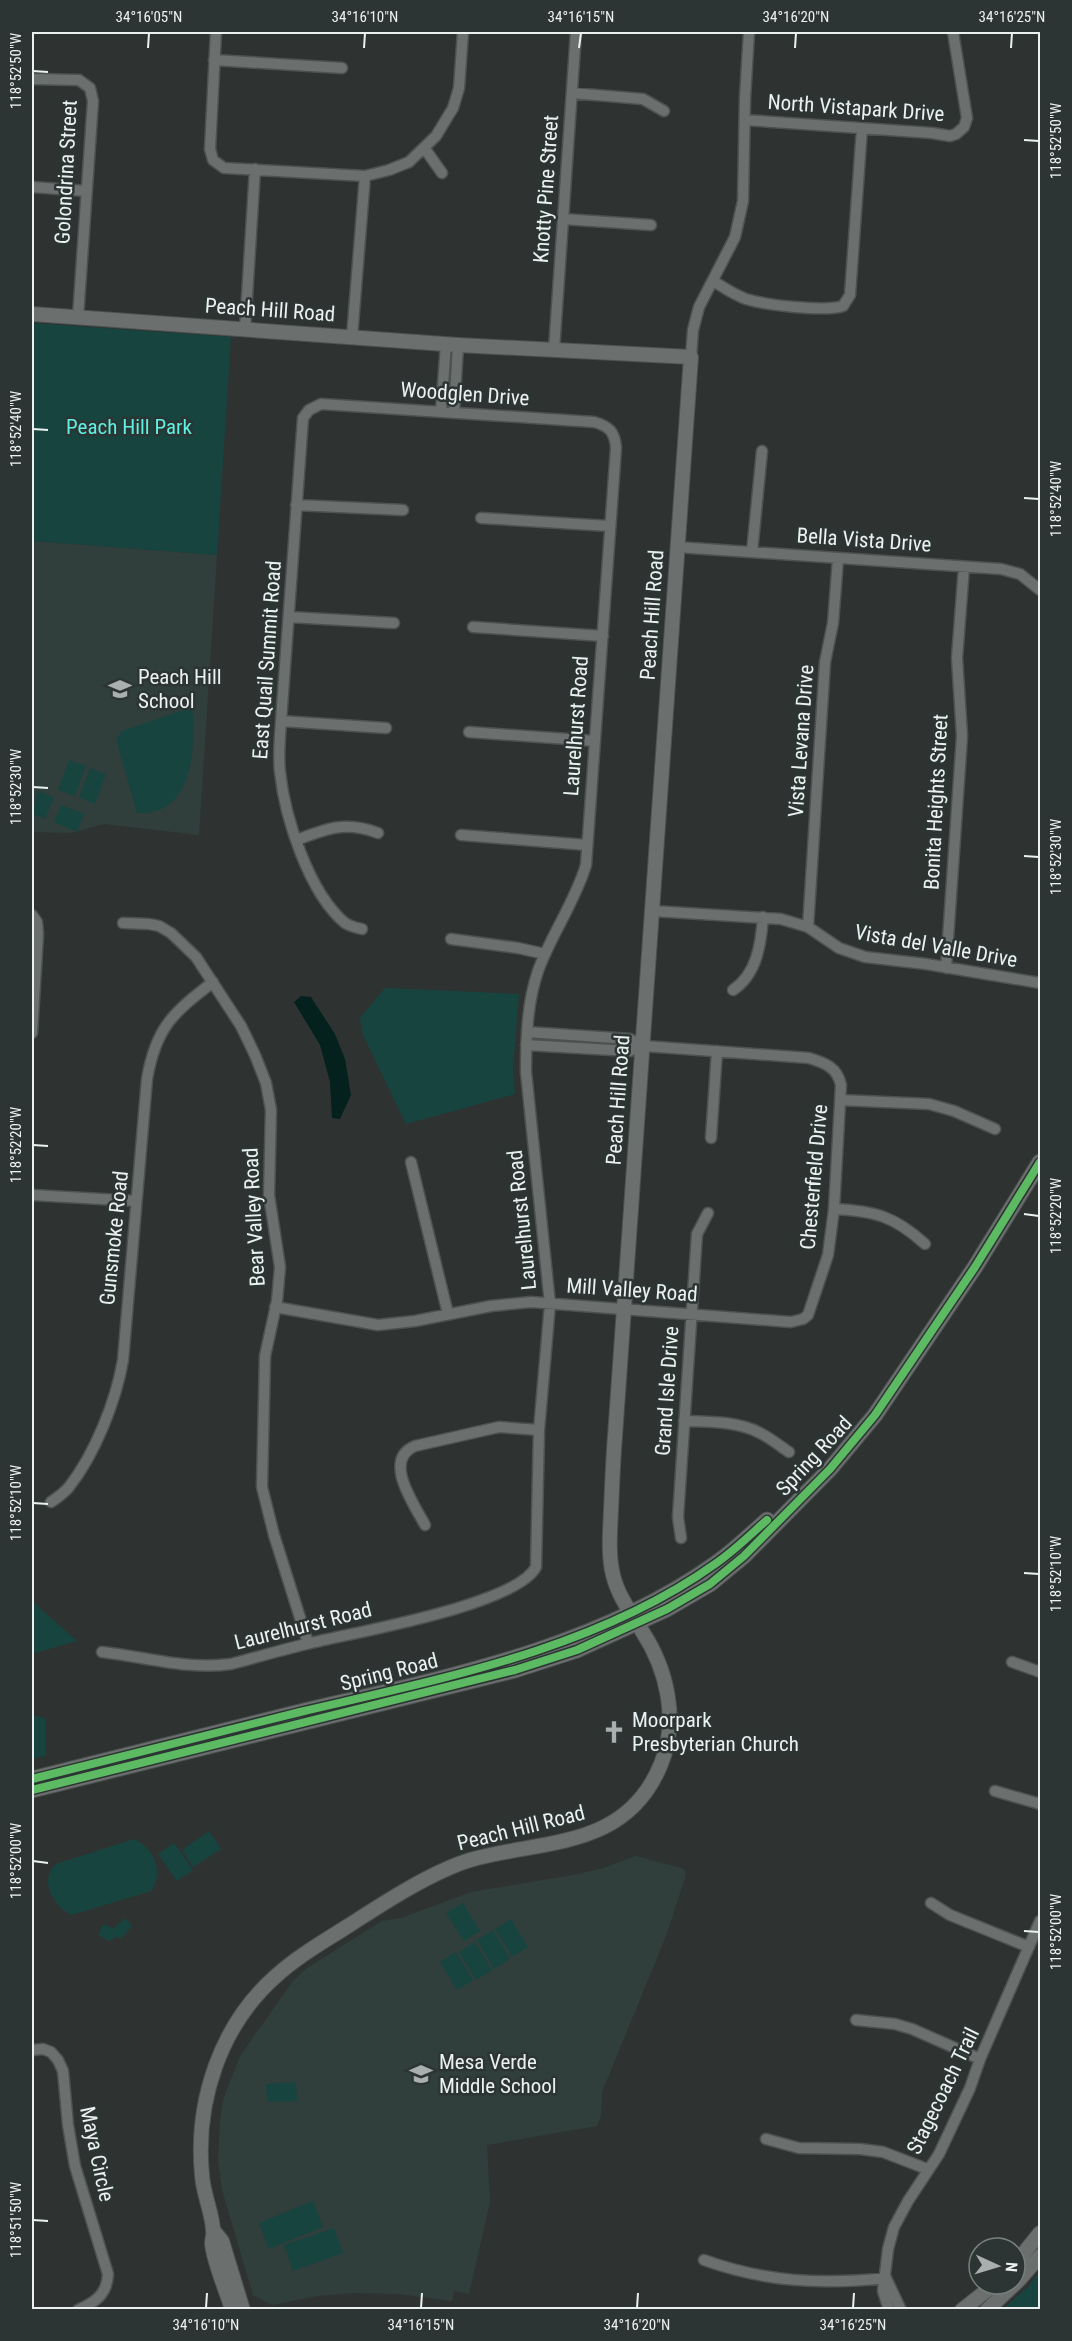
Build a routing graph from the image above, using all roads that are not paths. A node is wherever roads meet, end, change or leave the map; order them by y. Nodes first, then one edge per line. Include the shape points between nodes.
1 (216, 32) edge
2 (463, 32) edge
3 (576, 32) edge
4 (749, 32) edge
5 (953, 32) edge
6 (214, 60) junction
7 (342, 68) dead end
8 (32, 79) edge
9 (572, 93) junction
10 (664, 111) dead end
11 (745, 120) junction
12 (862, 128) junction
13 (425, 149) junction
14 (255, 170) junction
15 (442, 173) dead end
16 (364, 176) junction
17 (32, 187) edge
18 (86, 190) junction
19 (563, 219) junction
20 (651, 225) dead end
21 (712, 281) junction
22 (32, 314) edge
23 (78, 317) junction
24 (245, 329) junction
25 (352, 337) junction
26 (452, 345) junction
27 (554, 350) junction
28 (691, 357) junction
29 (314, 406) joint
30 (441, 412) junction
31 (454, 413) junction
32 (611, 430) joint
33 (762, 451) dead end
34 (297, 505) junction
35 (403, 510) dead end
36 (481, 518) dead end
37 (609, 526) junction
38 (678, 547) junction
39 (752, 552) junction
40 (838, 559) junction
41 (964, 567) junction
42 (1041, 590) edge
43 (289, 617) junction
44 (394, 623) dead end
45 (473, 627) dead end
46 (603, 636) junction
47 (281, 722) junction
48 (386, 728) dead end
49 (469, 732) dead end
50 (595, 741) junction
51 (378, 833) dead end
52 (460, 835) dead end
53 (297, 840) junction
54 (587, 845) junction
55 (653, 910) junction
56 (32, 915) edge
57 (763, 917) junction
58 (123, 923) dead end
59 (808, 927) junction
60 (362, 929) dead end
61 (451, 939) dead end
62 (545, 954) junction
63 (946, 968) junction
64 (213, 982) junction
65 (1041, 983) edge
66 (733, 990) dead end
67 (527, 1032) junction
68 (32, 1033) edge
69 (526, 1045) junction
70 (642, 1046) junction
71 (717, 1051) junction
72 (840, 1100) junction
73 (995, 1129) dead end
74 (711, 1138) dead end
75 (1041, 1150) edge
76 (411, 1162) dead end
77 (1041, 1162) edge
78 (32, 1194) edge
79 (136, 1201) junction
80 (834, 1209) junction
81 (708, 1213) dead end
82 (925, 1244) dead end
83 (550, 1304) junction
84 (275, 1307) junction
85 (624, 1309) junction
86 (448, 1314) junction
87 (692, 1314) junction
88 (808, 1315) joint
89 (684, 1421) junction
90 (539, 1430) junction
91 (789, 1452) dead end
92 (51, 1502) dead end
93 (425, 1525) dead end
94 (681, 1538) dead end
95 (634, 1618) junction
96 (309, 1643) junction
97 (102, 1652) dead end
98 (1012, 1662) dead end
99 (1041, 1672) edge
100 (32, 1779) edge
101 (32, 1790) edge
102 (995, 1791) dead end
103 (1041, 1804) edge
104 (931, 1903) dead end
105 (1041, 1921) edge
106 (1029, 1947) junction
107 (856, 2020) dead end
108 (32, 2050) edge
109 (980, 2059) junction
110 (766, 2139) dead end
111 (927, 2169) junction
112 (214, 2231) junction
113 (1041, 2233) edge
114 (1027, 2250) edge
115 (1041, 2256) edge
116 (704, 2260) dead end
117 (886, 2278) junction
118 (980, 2296) edge
119 (78, 2310) edge
120 (232, 2310) edge
121 (243, 2310) edge
122 (889, 2310) edge
123 (901, 2310) edge
124 (962, 2310) edge
125 (987, 2310) edge

1 - 6 street
2 - 13 street via 459,88 453,108
3 - 9 street, Knotty Pine Street
4 - 11 street
5 - 12 street, North Vistapark Drive via 967,109 962,130 950,136
6 - 7 street
6 - 14 street via 210,149 213,159 224,168
8 - 18 street, Golondrina Street via 79,80 90,88 93,101
9 - 10 street via 643,99
9 - 19 street, Knotty Pine Street
11 - 12 street, North Vistapark Drive
11 - 21 street via 739,222
12 - 21 street via 850,296 843,306 829,309 764,303 743,298
13 - 15 street
13 - 16 street via 409,162
14 - 16 street
14 - 24 street
16 - 25 street
17 - 18 street
18 - 23 street, Golondrina Street
19 - 20 street
19 - 27 street, Knotty Pine Street
21 - 28 street via 699,307
22 - 23 street, Peach Hill Road
23 - 24 street, Peach Hill Road
24 - 25 street, Peach Hill Road
25 - 26 street, Peach Hill Road
26 - 27 street, Peach Hill Road
26 - 30 street
26 - 31 street
27 - 28 street, Peach Hill Road
28 - 38 street, Peach Hill Road
29 - 30 street, Woodglen Drive
29 - 34 street, East Quail Summit Road via 305,414 301,432
30 - 31 street, Woodglen Drive
31 - 32 street, Woodglen Drive via 594,422
32 - 37 street, Laurelhurst Road via 616,448
33 - 39 street
34 - 35 street
34 - 43 street, East Quail Summit Road
36 - 37 street
37 - 46 street, Laurelhurst Road
38 - 39 street, Bella Vista Drive
38 - 55 street, Peach Hill Road
39 - 40 street, Bella Vista Drive
40 - 41 street, Bella Vista Drive
40 - 59 street, Vista Levana Drive via 833,623 825,662
41 - 42 street, Bella Vista Drive via 1014,572
41 - 63 street, Bonita Heights Street via 957,658 962,736
43 - 44 street
43 - 47 street, East Quail Summit Road
45 - 46 street
46 - 50 street, Laurelhurst Road
47 - 48 street
47 - 53 street, East Quail Summit Road via 280,770
49 - 50 street
50 - 54 street, Laurelhurst Road
51 - 53 street via 364,828 335,827
52 - 54 street
53 - 60 street, East Quail Summit Road via 307,869 328,903 346,924
54 - 62 street, Laurelhurst Road via 580,884
55 - 57 street, Vista del Valle Drive
55 - 70 street, Peach Hill Road
56 - 68 street via 38,934
57 - 59 street, Vista del Valle Drive
57 - 66 street via 754,965
58 - 64 street, Bear Valley Road via 149,924 171,933 196,957
59 - 63 street, Vista del Valle Drive via 850,953
61 - 62 street
62 - 67 street, Laurelhurst Road via 533,989
63 - 65 street, Vista del Valle Drive
64 - 79 street, Gunsmoke Road via 169,1019 155,1044 147,1079
64 - 84 street, Bear Valley Road via 241,1026 269,1097 269,1195 280,1267
67 - 69 street, Laurelhurst Road
67 - 70 street via 630,1039
69 - 70 street via 630,1051
69 - 83 street, Laurelhurst Road
70 - 71 street
70 - 85 street, Peach Hill Road
71 - 72 street, Chesterfield Drive via 824,1062 840,1081
71 - 74 street
72 - 73 street via 929,1104
72 - 80 street, Chesterfield Drive
75 - 95 main road, Spring Road via 880,1398 828,1461 717,1563
76 - 86 street
77 - 95 main road, Spring Road via 906,1371 851,1446 725,1572 691,1596
78 - 79 street
79 - 92 street, Gunsmoke Road via 117,1392 69,1488
80 - 82 street via 884,1215
80 - 88 street, Chesterfield Drive via 828,1255
81 - 87 street, Grand Isle Drive via 697,1234
83 - 85 street, Mill Valley Road
83 - 86 street, Mill Valley Road via 520,1302
83 - 90 street, Laurelhurst Road
84 - 86 street, Mill Valley Road via 378,1325
84 - 96 street, Bear Valley Road via 265,1356 262,1487 273,1535
85 - 87 street, Mill Valley Road
85 - 95 street, Peach Hill Road via 610,1558 616,1587
87 - 88 street, Mill Valley Road via 791,1322
87 - 89 street, Grand Isle Drive
89 - 91 street via 749,1428
89 - 94 street, Grand Isle Drive via 678,1517
90 - 93 street via 499,1427 415,1446 404,1452 403,1481
90 - 96 street, Laurelhurst Road via 538,1558 525,1579 468,1604
95 - 100 main road, Spring Road via 491,1665
95 - 101 main road, Spring Road via 577,1650 515,1670
95 - 112 street, Peach Hill Road via 658,1659 669,1699 667,1744 651,1786 622,1815 599,1830 573,1840 470,1860 433,1876 306,1952 261,1990 218,2059 205,2106 202,2175
96 - 97 street, Laurelhurst Road via 214,1666 162,1663
98 - 99 street
102 - 103 street
104 - 106 street via 950,1915
105 - 106 street, Stagecoach Trail
106 - 109 street, Stagecoach Trail
107 - 109 street via 912,2029
108 - 119 street, Maya Circle via 51,2052 63,2071 75,2166 107,2268 101,2296
109 - 111 street, Stagecoach Trail via 939,2154
110 - 111 street via 799,2148 883,2151
111 - 117 street, Stagecoach Trail via 894,2228
112 - 120 street, Peach Hill Road via 212,2243
112 - 121 street, Peach Hill Road via 222,2241
113 - 114 street
115 - 125 street
116 - 117 street via 775,2279
117 - 122 street, Stagecoach Trail via 883,2291
117 - 123 street, Stagecoach Trail
118 - 124 street

